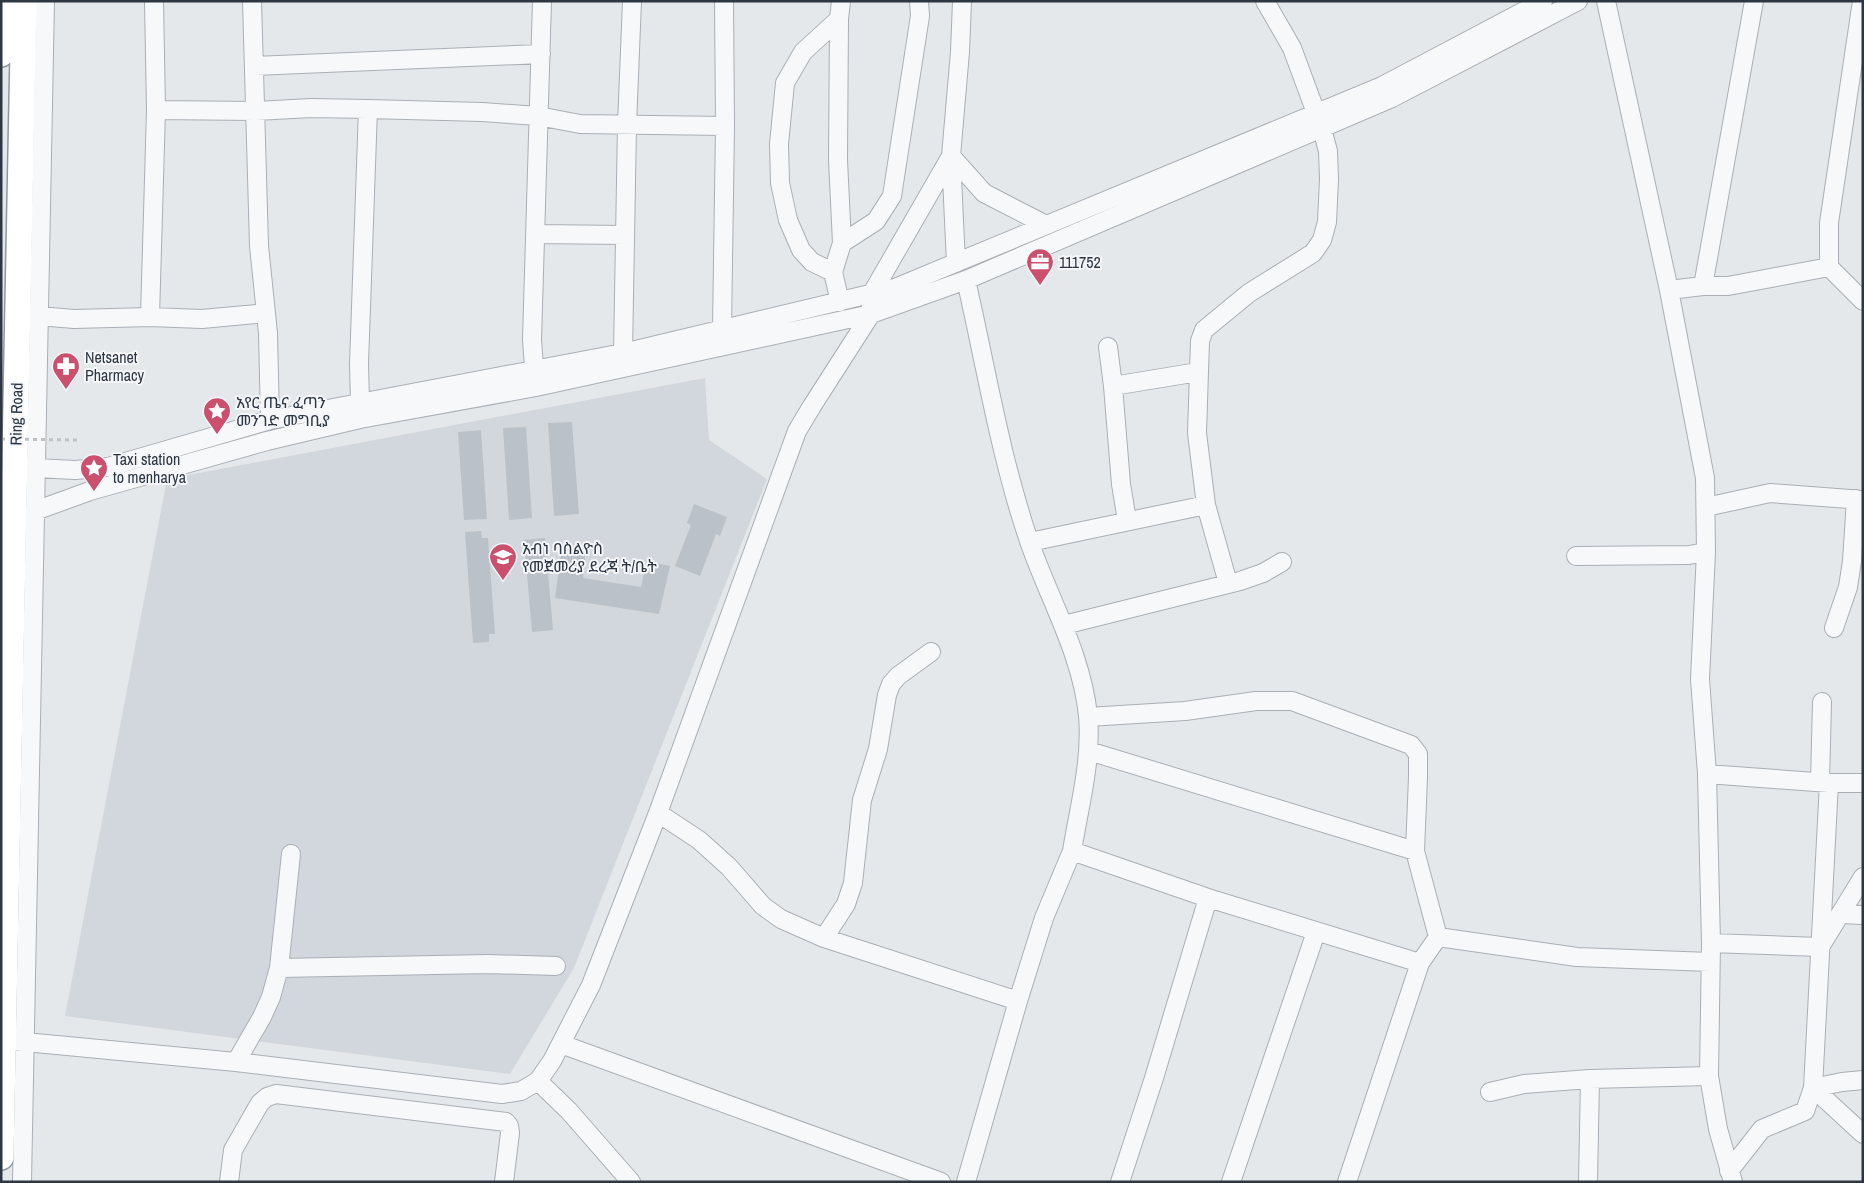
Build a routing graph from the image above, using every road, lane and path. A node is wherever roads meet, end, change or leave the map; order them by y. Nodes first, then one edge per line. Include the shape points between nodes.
1 (2, 1) edge
2 (24, 1) edge
3 (45, 1) edge
4 (154, 1) edge
5 (252, 1) edge
6 (542, 1) edge
7 (632, 1) edge
8 (724, 1) edge
9 (841, 1) edge
10 (919, 1) edge
11 (962, 1) edge
12 (1265, 1) edge
13 (1543, 1) edge
14 (1578, 1) edge
15 (1606, 1) edge
16 (1754, 1) edge
17 (1862, 1) edge
18 (839, 19) junction
19 (1, 54) edge
20 (541, 54) junction
21 (254, 66) junction
22 (368, 109) junction
23 (156, 110) junction
24 (256, 111) junction
25 (538, 116) junction
26 (1319, 121) junction
27 (627, 125) junction
28 (726, 126) junction
29 (951, 156) junction
30 (1046, 225) junction
31 (536, 234) junction
32 (625, 234) junction
33 (842, 243) junction
34 (956, 263) junction
35 (1829, 267) junction
36 (833, 272) junction
37 (966, 280) junction
38 (1703, 286) junction
39 (1669, 290) junction
40 (871, 294) junction
41 (1863, 301) edge
42 (840, 302) junction
43 (266, 313) junction
44 (871, 314) junction
45 (39, 316) junction
46 (150, 318) junction
47 (722, 329) junction
48 (1108, 347) dead end
49 (623, 353) junction
50 (535, 369) junction
51 (1198, 372) junction
52 (1113, 386) junction
53 (536, 387) junction
54 (360, 402) junction
55 (270, 420) junction
56 (1, 439) edge
57 (77, 440) dead end
58 (36, 468) junction
59 (1859, 499) edge
60 (1206, 505) junction
61 (1706, 507) junction
62 (35, 511) junction
63 (1127, 521) junction
64 (1030, 542) junction
65 (1706, 552) junction
66 (1576, 556) dead end
67 (1282, 562) dead end
68 (1228, 583) junction
69 (1064, 625) junction
70 (1834, 628) dead end
71 (931, 652) dead end
72 (1822, 702) dead end
73 (1088, 718) junction
74 (1089, 751) junction
75 (1707, 774) junction
76 (1825, 782) junction
77 (1863, 783) edge
78 (658, 813) junction
79 (1072, 851) junction
80 (1415, 852) junction
81 (291, 854) dead end
82 (1863, 877) edge
83 (1208, 898) junction
84 (1841, 914) junction
85 (1863, 915) edge
86 (1316, 932) junction
87 (1438, 937) junction
88 (824, 938) junction
89 (1711, 942) junction
90 (1820, 947) junction
91 (1710, 962) junction
92 (1420, 963) junction
93 (556, 966) dead end
94 (279, 968) junction
95 (1018, 1001) junction
96 (14, 1041) junction
97 (561, 1044) junction
98 (236, 1062) junction
99 (1709, 1076) junction
100 (1590, 1079) junction
101 (1863, 1080) edge
102 (538, 1081) junction
103 (1813, 1088) junction
104 (1490, 1092) dead end
105 (1863, 1134) edge
106 (1, 1157) edge
107 (1731, 1177) edge
108 (22, 1182) edge
109 (229, 1182) edge
110 (504, 1182) edge
111 (631, 1182) edge
112 (941, 1182) edge
113 (966, 1182) edge
114 (1120, 1182) edge
115 (1231, 1182) edge
116 (1347, 1182) edge
117 (1588, 1182) edge

1 - 19 highway
2 - 96 highway, Ring Road
3 - 45 street
4 - 23 street
5 - 21 street
6 - 20 street
7 - 27 street
8 - 28 street
9 - 18 street
10 - 33 street via 920,16 892,196 876,221
11 - 29 street
12 - 26 street via 1292,48
13 - 26 street
14 - 26 street via 1392,98
15 - 39 street
16 - 38 street
17 - 35 street via 1829,223
18 - 33 street via 838,160
18 - 36 street via 803,52 785,83 779,144 780,182 788,220 800,250 812,262
20 - 21 street
20 - 25 street
21 - 24 street
22 - 24 street
22 - 25 street
22 - 54 street
23 - 24 street
23 - 46 street
24 - 43 street via 259,246
25 - 27 street via 580,124
25 - 31 street
26 - 30 street
26 - 37 street
26 - 51 street via 1328,151 1329,179 1327,222 1322,240 1313,253 1249,293 1204,330
27 - 28 street
27 - 32 street
28 - 47 street
29 - 30 street via 984,192
29 - 34 street
29 - 40 street
30 - 34 street
31 - 32 street
31 - 50 street via 532,340
32 - 49 street
33 - 36 street
34 - 40 street via 895,288
35 - 38 street via 1728,286
35 - 41 street
36 - 42 street
37 - 44 street
37 - 64 street via 1004,459
38 - 39 street
39 - 61 street via 1705,478
40 - 42 street
40 - 44 street
42 - 47 street
43 - 46 street via 202,319
43 - 55 street
44 - 53 street
44 - 78 street via 797,431
45 - 46 street
45 - 58 street
47 - 49 street
48 - 52 street
49 - 50 street
50 - 53 street
50 - 54 street
51 - 52 street
51 - 60 street via 1197,433
52 - 63 street
53 - 62 street via 360,418 266,441 90,491
54 - 55 street
55 - 58 street via 108,467 75,470
56 - 57 path, bridge
58 - 62 street
59 - 61 street via 1770,493
59 - 70 street via 1848,587
60 - 63 street
60 - 68 street
61 - 65 street
62 - 96 street
63 - 64 street
64 - 69 street
65 - 66 street
65 - 75 street via 1700,679
67 - 68 street via 1264,572
68 - 69 street
69 - 73 street via 1082,682
71 - 88 street via 891,684 878,749 862,800 852,883 846,904
72 - 76 street
73 - 74 street
73 - 80 street via 1185,711 1256,701 1292,701 1411,745 1418,754
74 - 79 street
74 - 80 street
75 - 76 street
75 - 89 street
76 - 77 street
76 - 90 street
78 - 88 street via 699,840 730,867 771,913
78 - 97 street via 591,985
79 - 83 street
79 - 95 street via 1044,918
80 - 87 street
81 - 94 street
82 - 84 street
83 - 86 street
83 - 114 street
84 - 85 street
84 - 90 street
86 - 92 street
86 - 115 street
87 - 91 street via 1577,957
87 - 92 street
88 - 95 street
89 - 90 street
89 - 91 street
90 - 103 street
91 - 99 street
92 - 116 street
93 - 94 street
94 - 98 street via 262,1017
95 - 113 street
96 - 98 street
96 - 106 highway, Ring Road
96 - 108 street
97 - 102 street
97 - 112 street
98 - 102 street via 502,1094 521,1091
99 - 100 street
99 - 107 street
100 - 104 street via 1524,1084
100 - 117 street
101 - 103 street
102 - 111 street
103 - 105 street
103 - 107 street via 1805,1110 1762,1130
109 - 110 street via 233,1150 260,1103 276,1094 506,1122 510,1133

